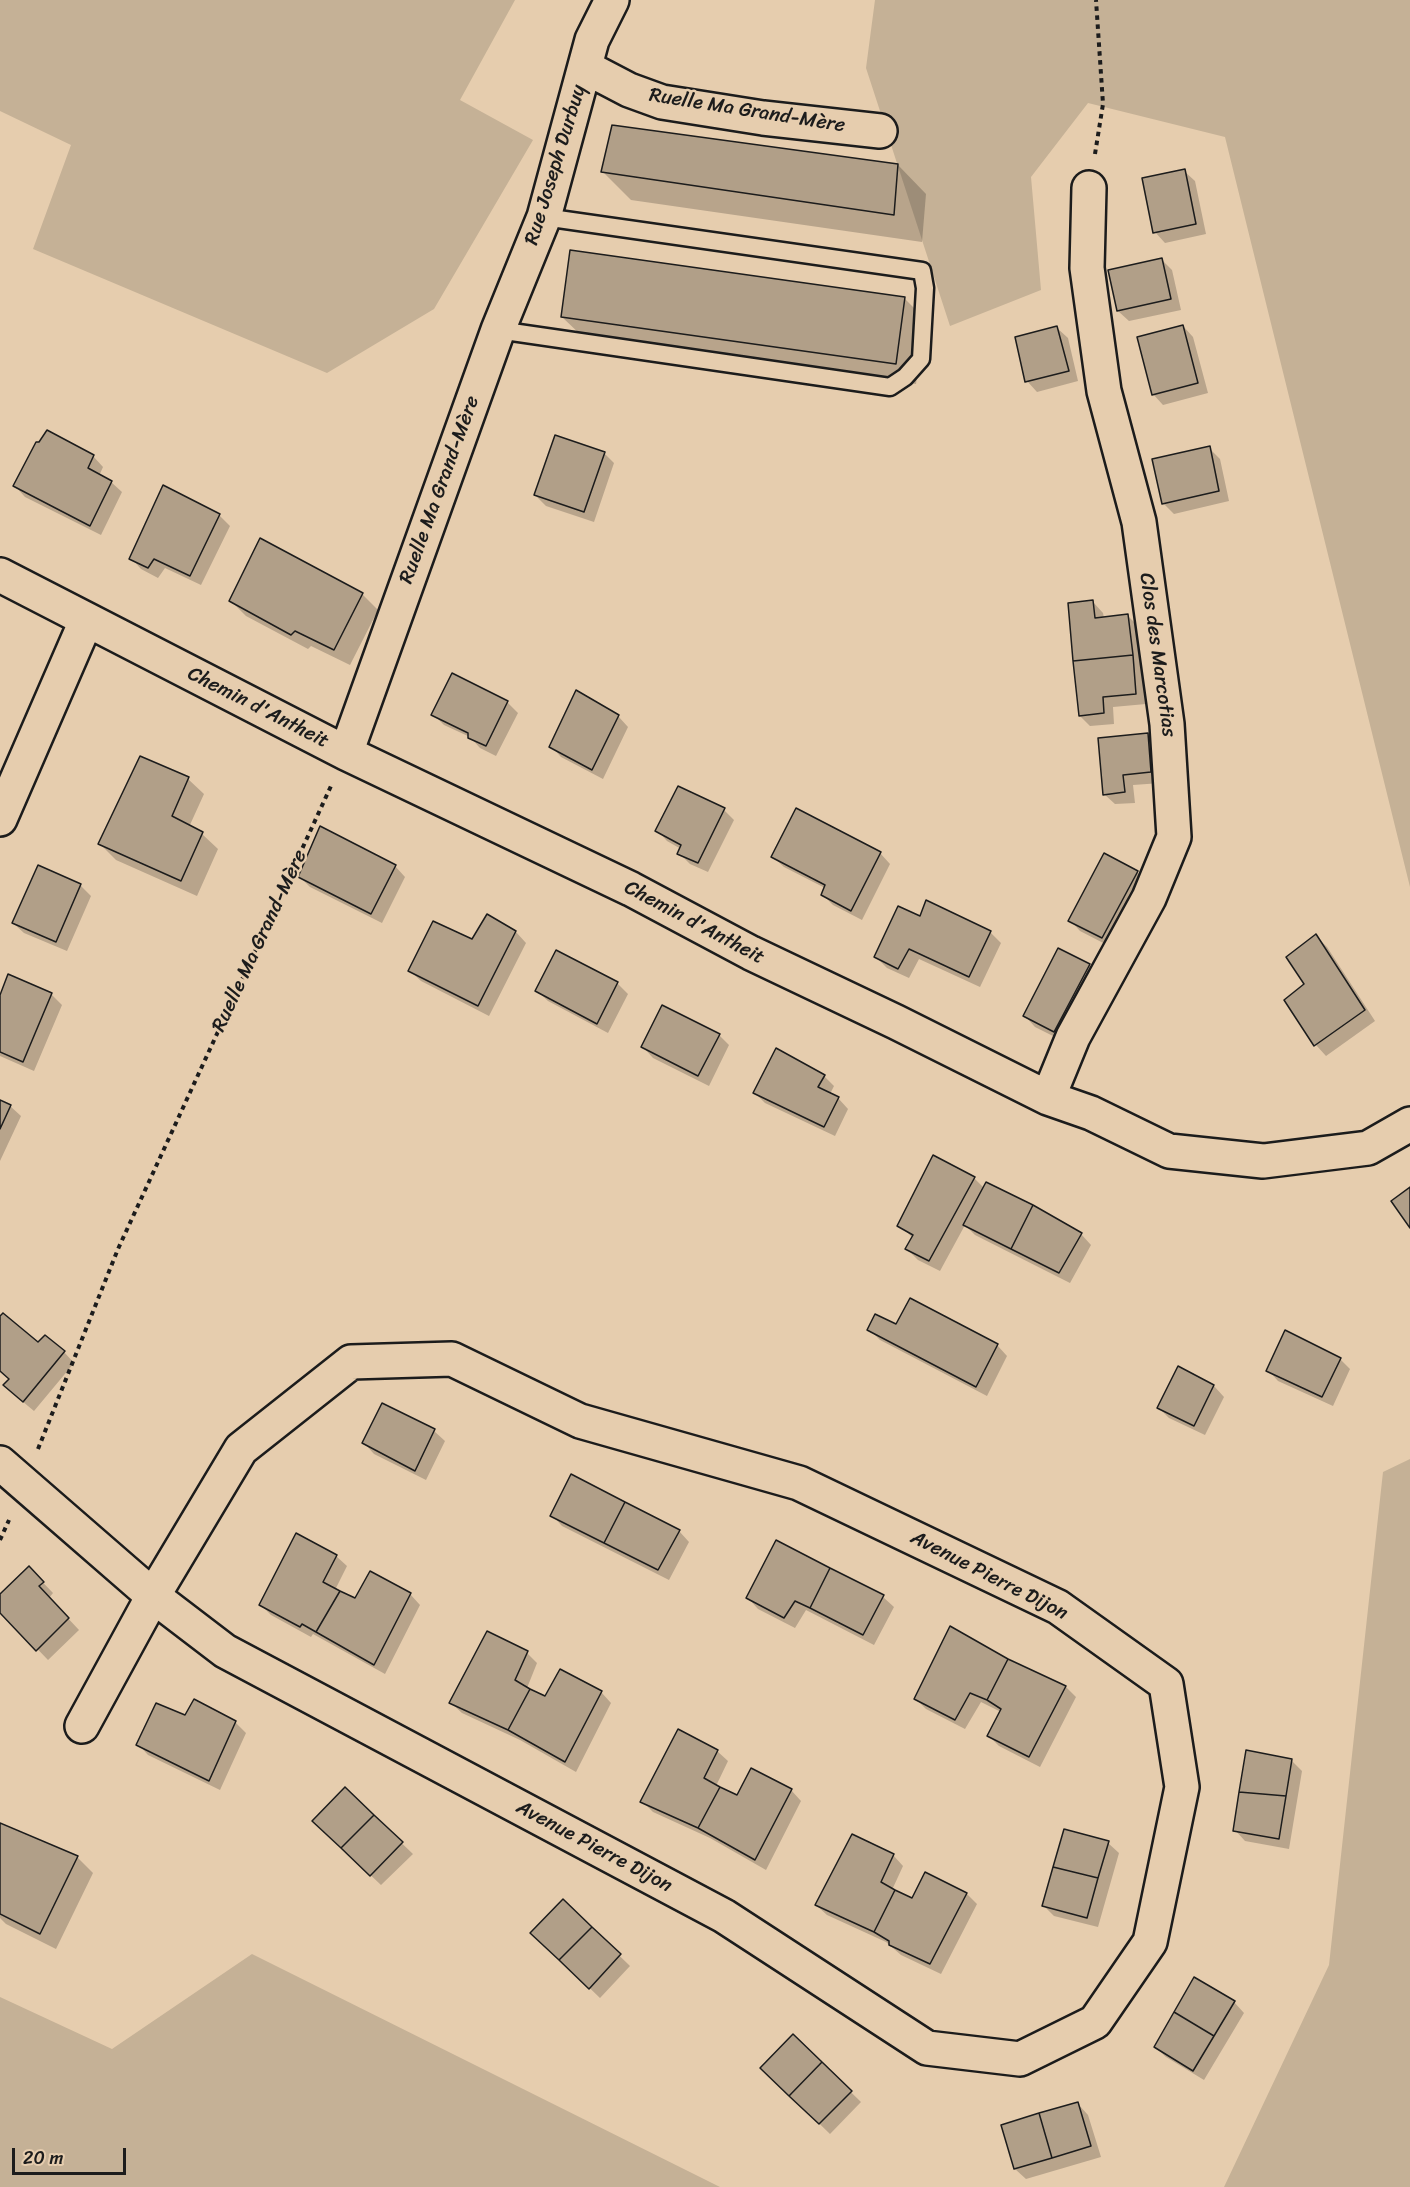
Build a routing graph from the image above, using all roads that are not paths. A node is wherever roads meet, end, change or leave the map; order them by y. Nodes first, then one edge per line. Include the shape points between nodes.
1 (612, 0) edge
2 (585, 67) junction
3 (880, 131) dead end
4 (1089, 188) road end
5 (544, 217) junction
6 (498, 330) junction
7 (0, 575) edge
8 (87, 621) junction
9 (346, 753) junction
10 (0, 819) edge
11 (1048, 1098) junction
12 (1410, 1124) edge
13 (12, 1474) edge
14 (153, 1596) junction
15 (82, 1726) dead end

1 - 2 street, Rue Joseph Durbuy via 592,40
2 - 3 street, Ruelle Ma Grand-Mère via 662,102
2 - 5 street, Rue Joseph Durbuy
4 - 11 street, Clos des Marcotias via 1086,268 1104,391 1139,522 1167,724 1174,837 1149,898 1073,1037
5 - 6 street, Rue Joseph Durbuy
5 - 6 lane via 922,271 925,288 921,359 890,387
6 - 9 street, Ruelle Ma Grand-Mère
7 - 8 street, Chemin d'Antheit
8 - 9 street, Chemin d'Antheit
8 - 10 street
9 - 11 street, Chemin d'Antheit via 631,889 751,953
11 - 12 street, Chemin d'Antheit via 1091,1113 1169,1150 1263,1161 1368,1148
13 - 14 street, Avenue Pierre Dijon
14 - 14 street, Avenue Pierre Dijon via 225,1651 724,1916 927,2048 1020,2059 1095,2022 1150,1942 1182,1787 1166,1684 1058,1607 799,1483 580,1421 452,1359 351,1362 241,1449
14 - 15 street

